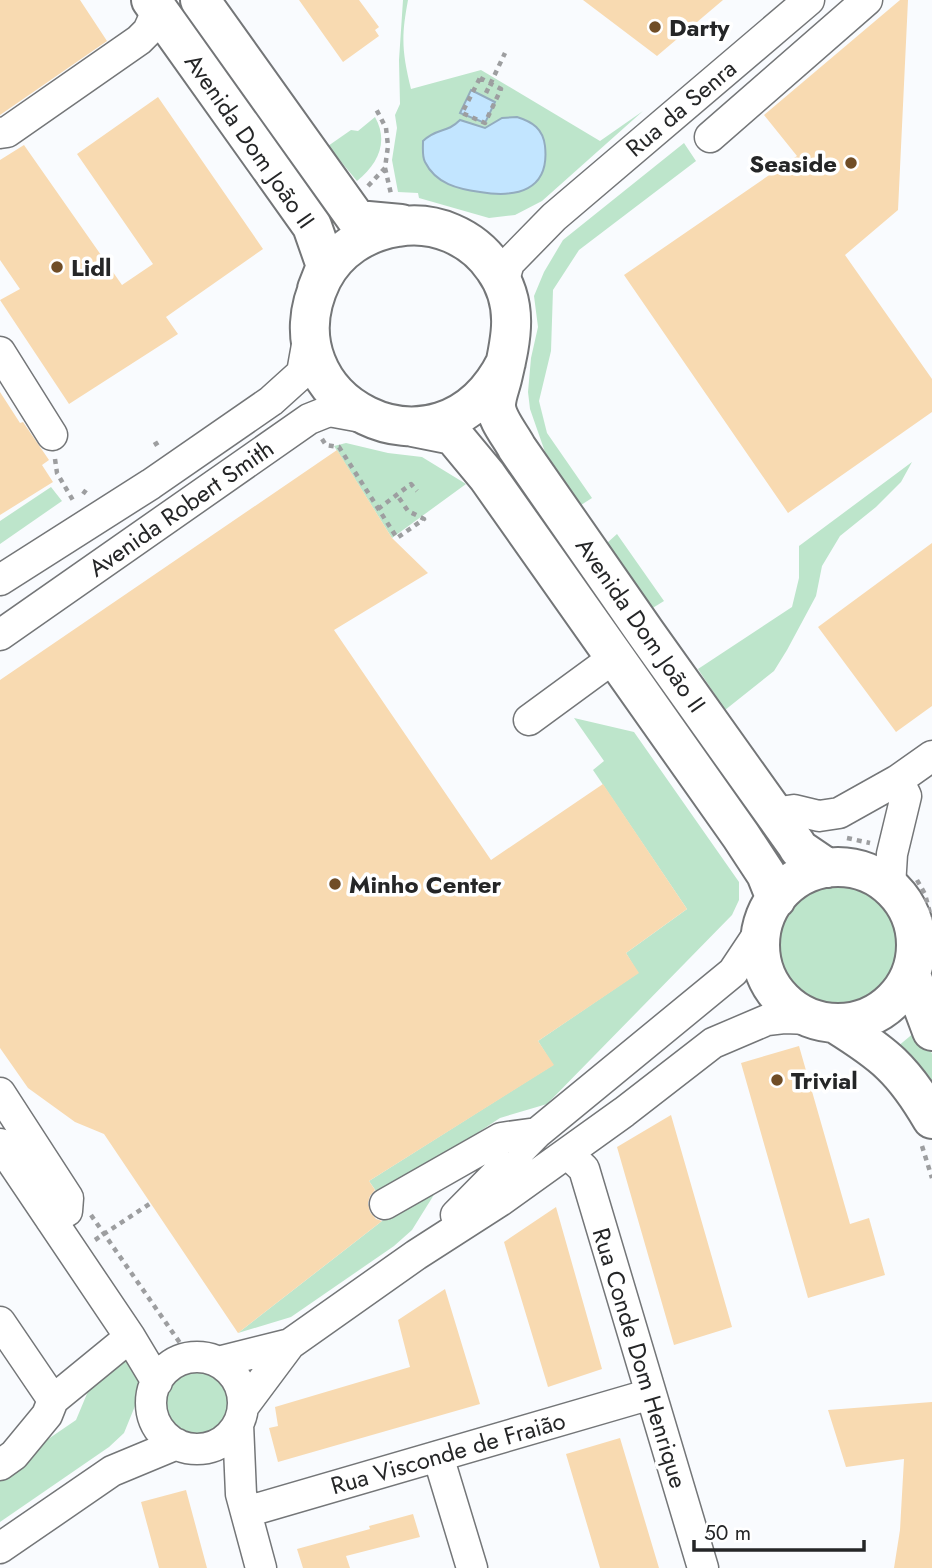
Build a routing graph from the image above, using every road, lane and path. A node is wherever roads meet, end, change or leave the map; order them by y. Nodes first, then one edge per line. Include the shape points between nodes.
1 (200, 0) edge
2 (809, 0) edge
3 (867, 0) edge
4 (155, 20) edge
5 (505, 53) dead end
6 (491, 84) junction
7 (486, 93) dead end
8 (375, 107) dead end
9 (0, 133) edge
10 (710, 137) dead end
11 (385, 168) junction
12 (358, 192) dead end
13 (399, 210) junction
14 (554, 217) junction
15 (445, 231) junction
16 (503, 283) junction
17 (317, 289) junction
18 (310, 327) junction
19 (0, 352) edge
20 (506, 362) junction
21 (372, 419) junction
22 (410, 427) junction
23 (162, 440) dead end
24 (53, 445) joint
25 (154, 445) dead end
26 (327, 445) dead end
27 (89, 486) dead end
28 (417, 491) dead end
29 (83, 494) dead end
30 (397, 495) junction
31 (74, 502) dead end
32 (378, 509) junction
33 (0, 580) edge
34 (0, 635) edge
35 (615, 657) junction
36 (529, 720) dead end
37 (932, 756) edge
38 (898, 780) junction
39 (774, 813) junction
40 (827, 867) junction
41 (890, 886) junction
42 (769, 915) junction
43 (911, 975) junction
44 (823, 1022) junction
45 (932, 1031) edge
46 (0, 1093) edge
47 (0, 1114) edge
48 (932, 1119) edge
49 (537, 1133) junction
50 (0, 1144) edge
51 (567, 1153) junction
52 (453, 1167) junction
53 (22, 1177) junction
54 (151, 1203) dead end
55 (385, 1204) dead end
56 (88, 1211) dead end
57 (51, 1220) junction
58 (104, 1234) junction
59 (426, 1245) junction
60 (0, 1322) edge
61 (130, 1337) junction
62 (289, 1344) junction
63 (218, 1362) junction
64 (166, 1372) junction
65 (651, 1394) junction
66 (53, 1400) junction
67 (241, 1415) junction
68 (185, 1446) junction
69 (438, 1457) junction
70 (0, 1465) edge
71 (112, 1471) junction
72 (243, 1503) junction
73 (0, 1548) edge
74 (261, 1568) edge
75 (472, 1568) edge
76 (703, 1568) edge

1 - 13 main road, Avenida Dom João II via 357,220
2 - 14 street, Rua da Senra
3 - 10 street
4 - 9 street
4 - 17 main road, Avenida Dom João II via 312,226 326,266
5 - 6 path
6 - 6 path via 501,89 485,123 462,113 480,78
6 - 7 path
8 - 11 path via 386,128
11 - 12 path
11 - 13 path
13 - 15 main road
13 - 17 main road via 348,247
14 - 15 street, Rua da Senra via 491,250
14 - 16 street, Rua da Senra via 509,263
15 - 16 main road via 479,251
16 - 20 main road via 513,322
17 - 18 main road
18 - 21 main road via 318,365 329,384 355,410
18 - 33 street, Avenida Robert Smith via 302,373 271,401
19 - 24 street
20 - 22 main road via 497,381 469,410
20 - 39 main road, Avenida Dom João II via 496,405 517,448
21 - 22 main road
21 - 34 street, Avenida Robert Smith via 329,411 309,419
22 - 35 main road, Avenida Dom João II via 453,435
23 - 25 path
24 - 31 path via 57,473
26 - 32 path via 339,447
27 - 29 path
28 - 30 path via 411,484
30 - 32 path
30 - 32 path via 408,511 424,519 397,538
35 - 36 street
35 - 42 main road, Avenida Dom João II via 766,874
37 - 38 street
38 - 39 street via 839,813
38 - 41 street via 906,796 892,854
39 - 40 main road, Avenida Dom João II via 799,849
40 - 41 main road, Avenida Dom João II via 856,869
40 - 42 main road, Avenida Dom João II via 784,888
41 - 43 main road, Avenida Dom João II via 912,916 916,934
42 - 44 main road, Avenida Dom João II via 762,963 769,984 796,1012
42 - 49 street via 733,972
43 - 44 main road, Avenida Dom João II via 884,1009 857,1022
43 - 45 main road
44 - 48 main road via 873,1047 897,1067
44 - 51 street via 767,1020 713,1043
46 - 57 street via 68,1198 67,1211
47 - 53 street via 27,1156
49 - 52 street via 501,1138
49 - 59 street
50 - 53 street
51 - 59 street via 500,1201
51 - 65 street, Rua Conde Dom Henrique via 584,1169
52 - 55 street
52 - 59 street
53 - 57 street
54 - 58 path
56 - 58 path
57 - 61 street
58 - 64 path
59 - 62 street
60 - 66 street
61 - 64 street
61 - 66 street
62 - 63 street
62 - 67 street
63 - 64 street via 188,1358
63 - 67 street via 237,1381 242,1393
64 - 68 street via 152,1413 166,1436
64 - 71 street via 137,1436
65 - 69 street, Rua Visconde de Fraião
65 - 76 street, Rua Conde Dom Henrique
66 - 70 street via 47,1415
67 - 68 street via 220,1443 207,1448
67 - 72 street
68 - 71 street
68 - 72 street
69 - 72 street, Rua Visconde de Fraião
69 - 75 street
71 - 73 street
72 - 74 street

